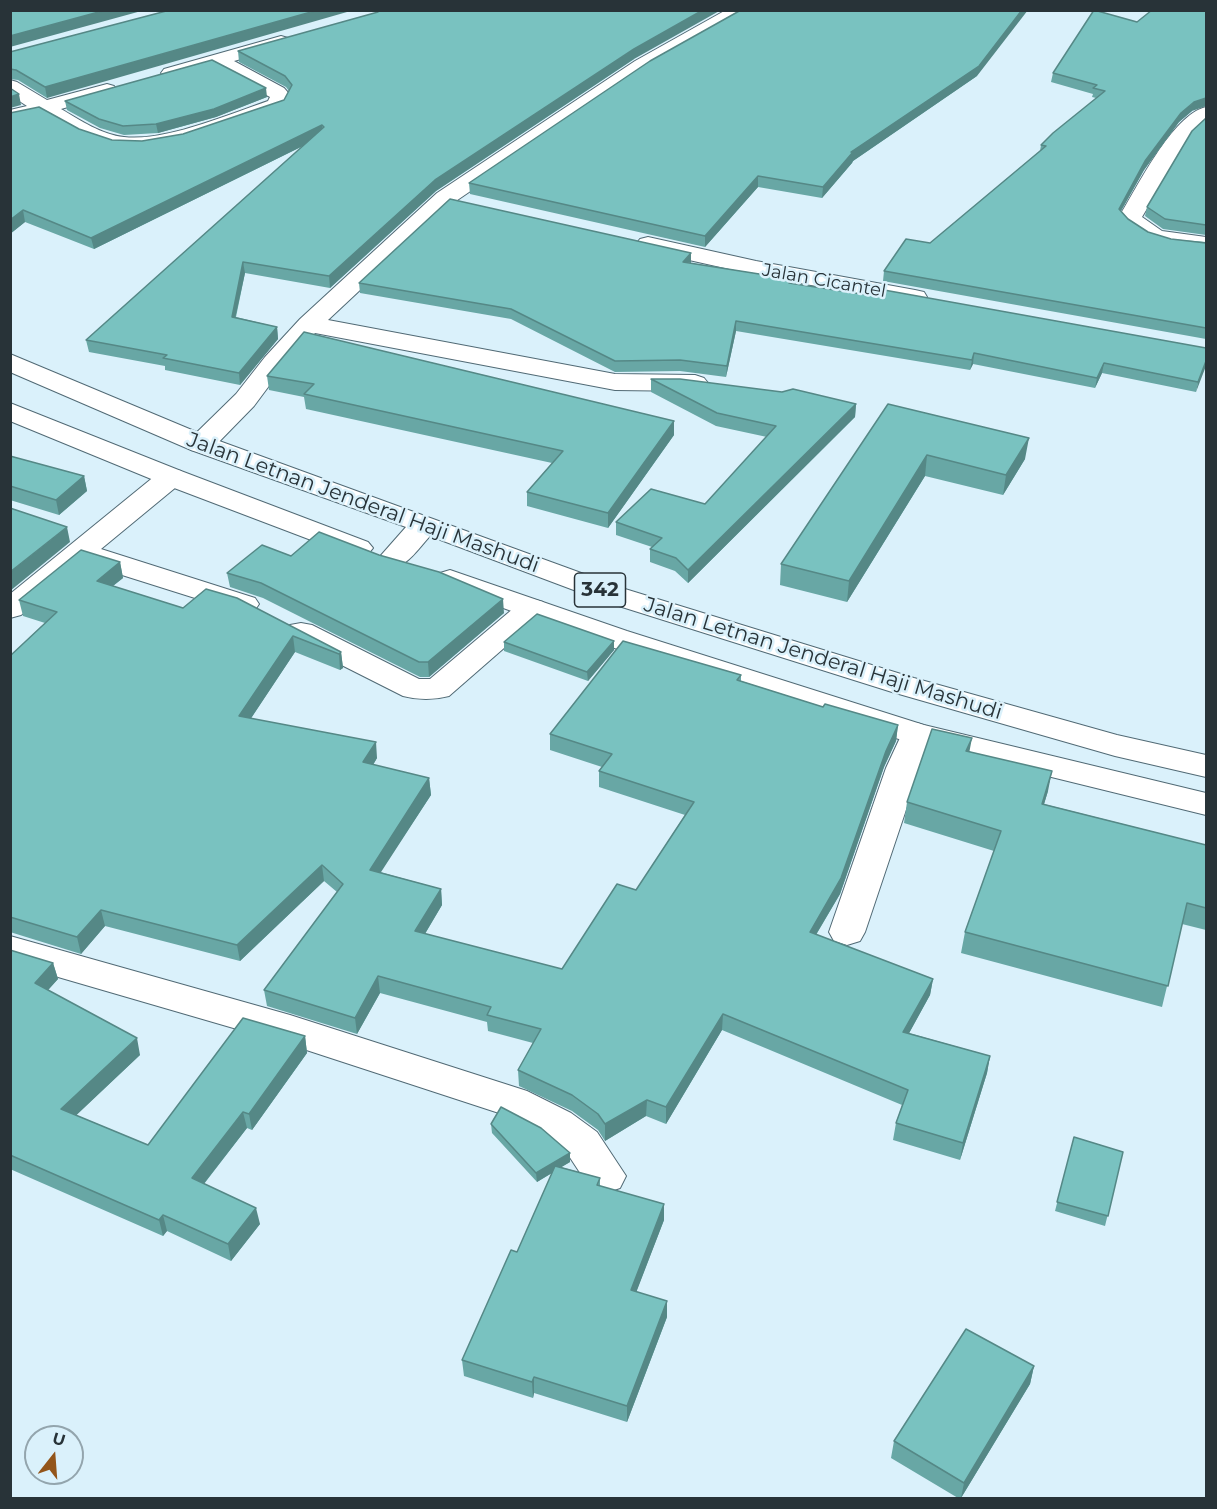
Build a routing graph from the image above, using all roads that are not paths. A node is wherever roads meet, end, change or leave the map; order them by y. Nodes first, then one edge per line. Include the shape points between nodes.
1 (741, 10) edge
2 (304, 35) edge
3 (216, 60) junction
4 (147, 79) edge
5 (10, 86) edge
6 (124, 86) edge
7 (44, 108) junction
8 (1206, 113) edge
9 (10, 117) edge
10 (445, 198) junction
11 (480, 206) edge
12 (631, 241) edge
13 (1206, 244) edge
14 (939, 302) edge
15 (309, 324) junction
16 (10, 362) edge
17 (714, 386) edge
18 (69, 388) junction
19 (18, 414) edge
20 (201, 444) junction
21 (171, 477) junction
22 (425, 524) junction
23 (80, 540) junction
24 (391, 561) junction
25 (532, 608) junction
26 (10, 609) edge
27 (917, 734) junction
28 (1206, 766) edge
29 (1206, 804) edge
30 (847, 932) dead end
31 (10, 949) edge
32 (605, 1176) dead end

1 - 10 street via 642,65
2 - 3 street
3 - 4 street
3 - 7 street via 277,92 279,100 267,108 142,144 112,142
5 - 7 street
6 - 7 street
7 - 9 street
8 - 13 street via 1180,135 1130,217 1143,232
10 - 11 street
10 - 15 street
12 - 14 street, Jalan Cicantel
15 - 17 street via 615,382 680,381
15 - 20 street via 245,400
16 - 18 street, Jalan Letnan Jenderal Haji Mashudi / 342
18 - 19 street
18 - 20 street, Jalan Letnan Jenderal Haji Mashudi / 342
19 - 21 street, Jalan Letnan Jenderal Haji Mashudi / 342
20 - 22 street, Jalan Letnan Jenderal Haji Mashudi / 342
21 - 23 street
21 - 24 street, Jalan Letnan Jenderal Haji Mashudi / 342
22 - 24 street
22 - 28 street, Jalan Letnan Jenderal Haji Mashudi / 342 via 614,596 767,645 1115,746
23 - 25 street via 250,606 414,689 438,689
23 - 26 street
24 - 25 street, Jalan Letnan Jenderal Haji Mashudi / 342
25 - 27 street, Jalan Letnan Jenderal Haji Mashudi / 342
27 - 29 street, Jalan Letnan Jenderal Haji Mashudi / 342
27 - 30 street
31 - 32 street via 290,1030 513,1102 557,1124 583,1144

